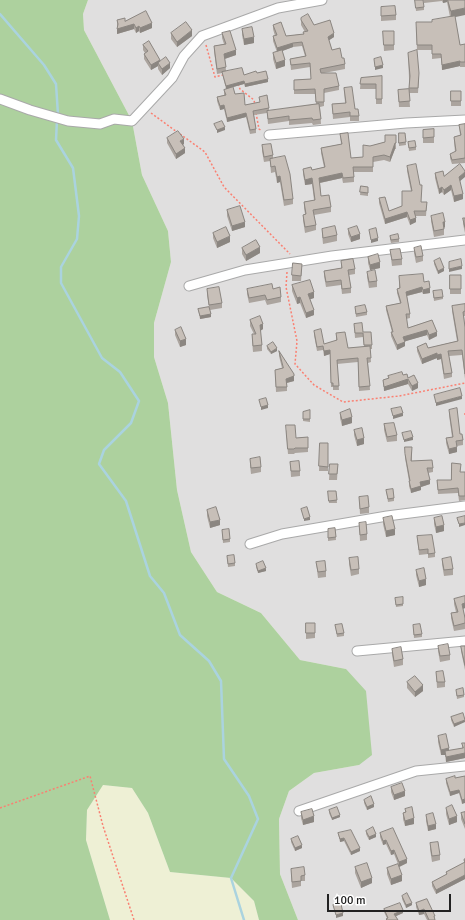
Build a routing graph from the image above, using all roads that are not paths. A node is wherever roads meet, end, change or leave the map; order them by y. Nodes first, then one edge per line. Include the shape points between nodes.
1 (322, 0) edge
2 (0, 99) edge
3 (465, 120) edge
4 (269, 135) road end
5 (465, 240) edge
6 (189, 286) dead end
7 (465, 506) edge
8 (250, 544) dead end
9 (465, 641) edge
10 (357, 651) dead end
11 (465, 766) edge
12 (299, 810) dead end

1 - 2 street via 278,8 202,36 184,56 172,78 132,121 114,119 100,124 68,121
3 - 4 street
5 - 6 street via 332,256 245,270
7 - 8 street via 282,534
9 - 10 street
11 - 12 street via 416,771

